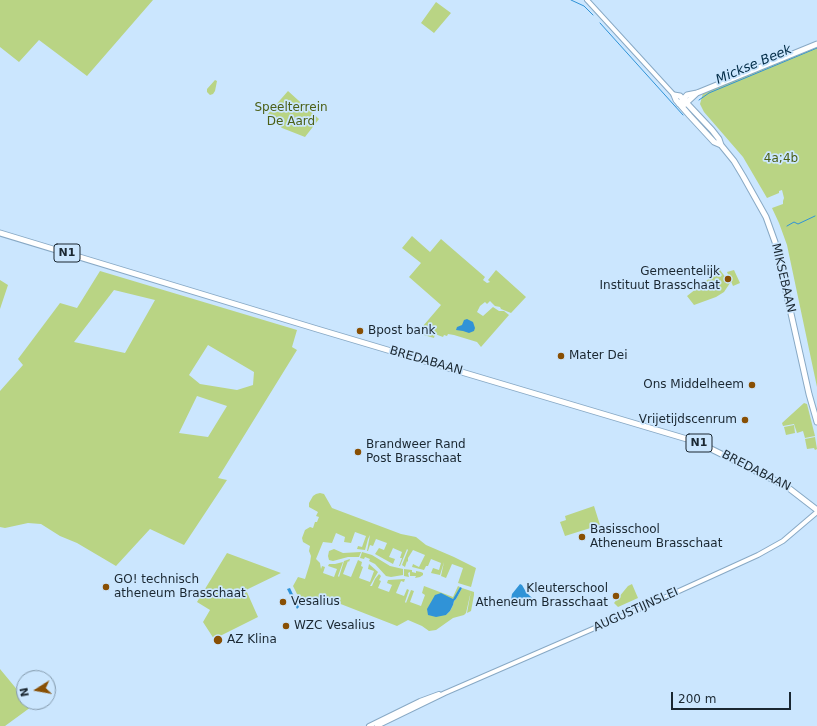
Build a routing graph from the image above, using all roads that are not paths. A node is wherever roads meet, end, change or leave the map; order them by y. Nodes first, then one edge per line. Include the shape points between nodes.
1 (587, 0) edge
2 (817, 44) edge
3 (674, 95) joint
4 (683, 103) junction
5 (0, 233) edge
6 (817, 422) edge
7 (817, 511) edge
8 (445, 692) junction
9 (368, 726) edge
10 (377, 726) edge

1 - 3 street, MIKSEBAAN
2 - 4 main road via 697,93
3 - 4 main road, MIKSEBAAN
4 - 6 main road, MIKSEBAAN via 739,168 766,217 773,234
5 - 7 main road, BREDABAAN / N1 via 697,442 786,486
7 - 8 street, AUGUSTIJNSLEI via 783,541 758,555
8 - 9 street, AUGUSTIJNSLEI
8 - 10 street, AUGUSTIJNSLEI

